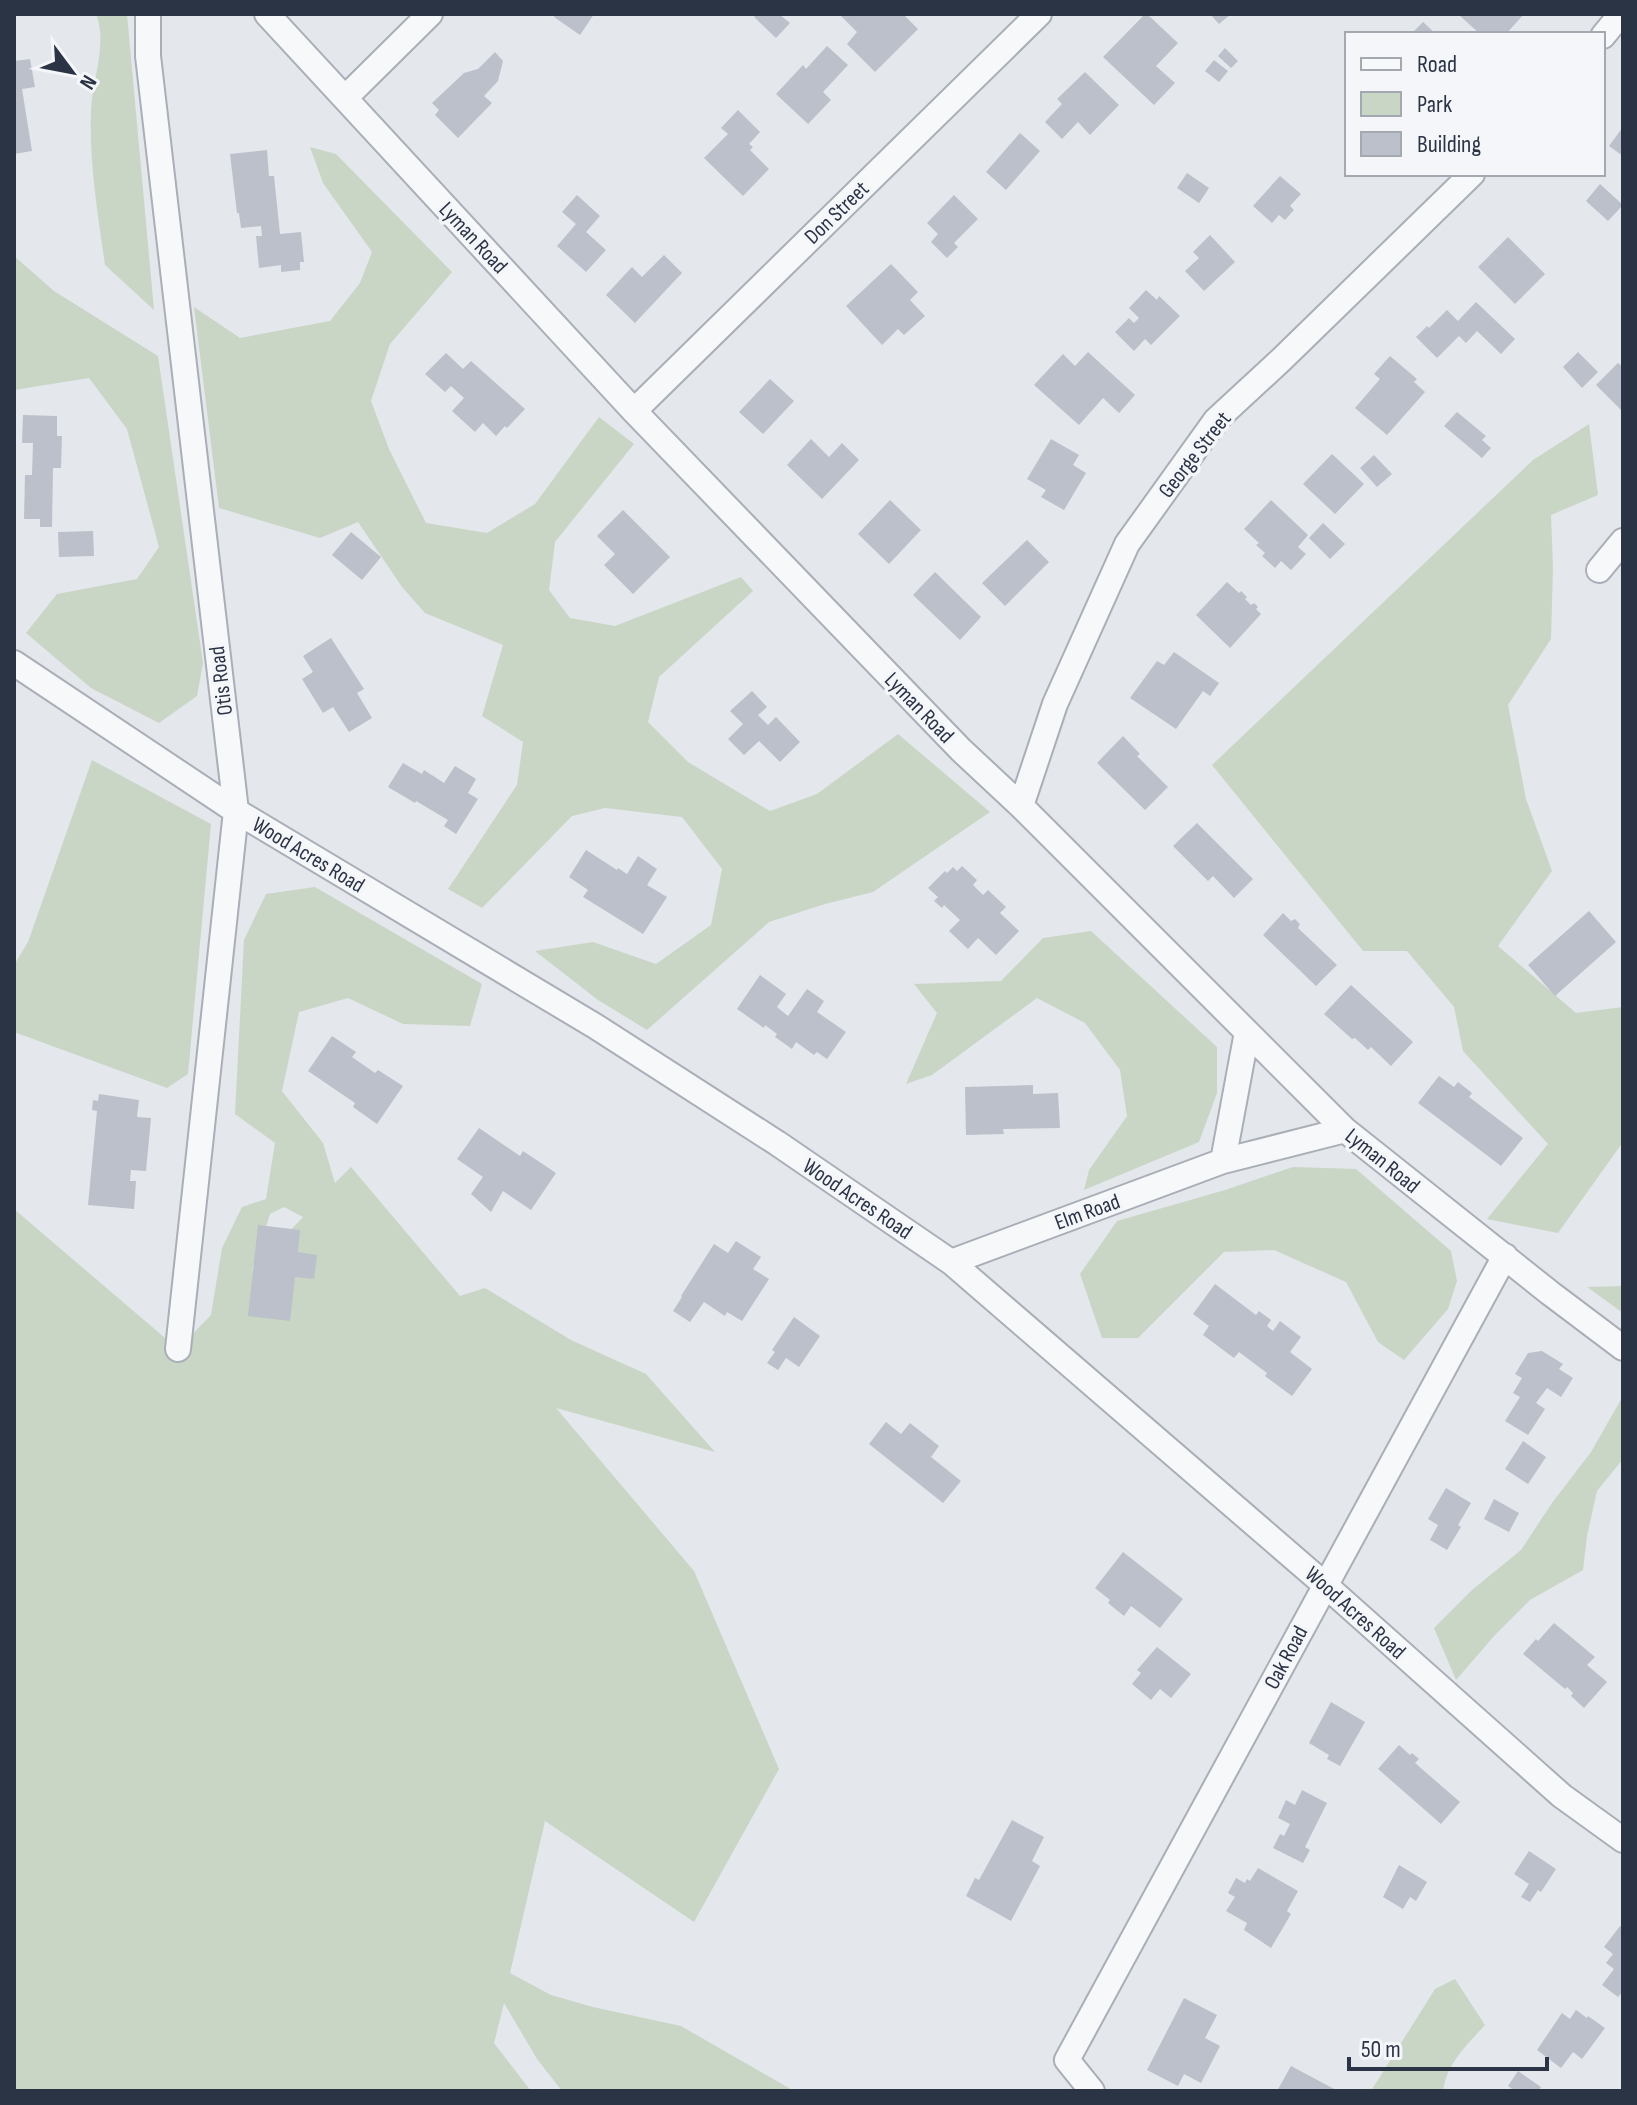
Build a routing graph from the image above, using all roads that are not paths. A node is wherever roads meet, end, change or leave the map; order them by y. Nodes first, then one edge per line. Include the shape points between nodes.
1 (148, 14) edge
2 (267, 14) edge
3 (430, 14) edge
4 (1039, 14) edge
5 (1621, 14) edge
6 (1605, 34) edge
7 (345, 98) junction
8 (1470, 176) edge
9 (634, 411) junction
10 (1623, 541) edge
11 (1599, 570) dead end
12 (14, 663) edge
13 (1021, 806) junction
14 (236, 811) junction
15 (1247, 1032) junction
16 (1345, 1130) junction
17 (1223, 1161) junction
18 (1505, 1256) junction
19 (951, 1262) junction
20 (1623, 1348) edge
21 (178, 1349) dead end
22 (1324, 1584) junction
23 (1623, 1840) edge
24 (1092, 2091) edge

1 - 14 street, Otis Road via 148,56
2 - 7 street, Lyman Road
3 - 7 street
4 - 9 street, Don Street
5 - 6 street
7 - 9 street, Lyman Road
8 - 13 street, George Street via 1216,420 1127,544 1055,704
9 - 13 street, Lyman Road
10 - 11 street
12 - 14 street, Wood Acres Road
13 - 15 street, Lyman Road
14 - 19 street, Wood Acres Road via 608,1035
14 - 21 street, Otis Road
15 - 16 street, Lyman Road
15 - 17 street
16 - 17 street, Elm Road
16 - 18 street, Lyman Road
17 - 19 street, Elm Road
18 - 20 street, Lyman Road
18 - 22 street, Oak Road
19 - 22 street, Wood Acres Road
22 - 23 street, Wood Acres Road via 1562,1796
22 - 24 street, Oak Road via 1067,2060

